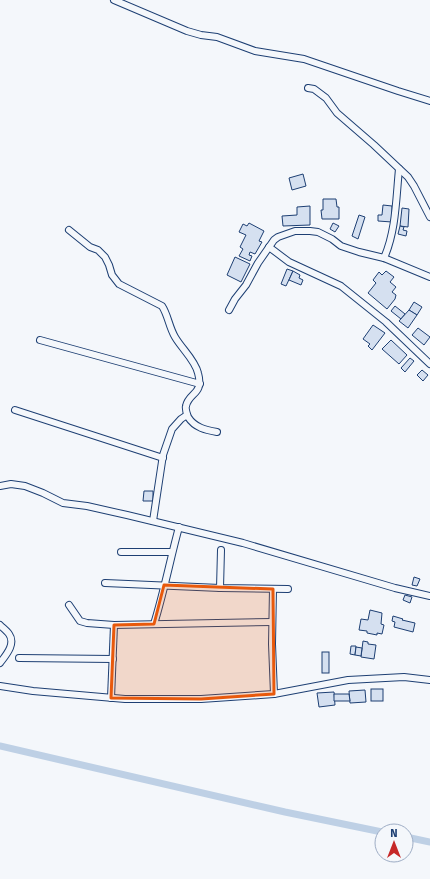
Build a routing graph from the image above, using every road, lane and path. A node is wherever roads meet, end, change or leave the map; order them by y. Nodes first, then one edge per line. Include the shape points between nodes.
1 (114, 0) edge
2 (308, 88) dead end
3 (430, 101) edge
4 (399, 169) junction
5 (430, 217) edge
6 (69, 230) dead end
7 (269, 247) junction
8 (384, 258) junction
9 (430, 277) edge
10 (229, 310) dead end
11 (40, 340) dead end
12 (430, 364) edge
13 (200, 384) junction
14 (15, 410) dead end
15 (187, 415) junction
16 (217, 432) dead end
17 (163, 458) junction
18 (0, 486) edge
19 (153, 521) junction
20 (179, 527) junction
21 (221, 550) dead end
22 (121, 552) dead end
23 (172, 552) junction
24 (105, 583) dead end
25 (164, 585) junction
26 (220, 588) junction
27 (272, 589) junction
28 (288, 589) dead end
29 (430, 596) edge
30 (69, 605) dead end
31 (272, 622) junction
32 (154, 624) junction
33 (0, 625) edge
34 (114, 625) junction
35 (19, 658) dead end
36 (113, 659) junction
37 (0, 663) edge
38 (430, 680) edge
39 (0, 686) edge
40 (274, 694) junction
41 (111, 698) junction

1 - 3 street via 187,31 217,37 255,51 304,59
2 - 4 street via 314,89 326,98 337,113
4 - 5 street via 414,186
4 - 8 street via 392,234
6 - 13 street via 105,257 112,275 119,284 162,306 174,336 198,372
7 - 8 street via 278,237 310,231 324,235 341,246
7 - 10 street
7 - 12 street via 289,262 341,286 386,322
8 - 9 street
11 - 13 street
13 - 15 street via 186,405
14 - 17 street
15 - 16 street via 197,426
15 - 17 street via 172,429
17 - 19 street
18 - 19 street via 25,486 63,503
19 - 20 street
20 - 23 street
20 - 29 street
21 - 26 street
22 - 23 street
23 - 25 street
24 - 25 street
25 - 26 street
25 - 32 street
26 - 27 street
27 - 28 street
27 - 31 street
30 - 34 street via 80,620
31 - 32 street
31 - 40 street
32 - 34 street
33 - 37 street via 10,636 11,643
34 - 36 street
35 - 36 street
36 - 41 street
38 - 40 street via 404,677 348,680
39 - 41 street
40 - 41 street via 201,699

